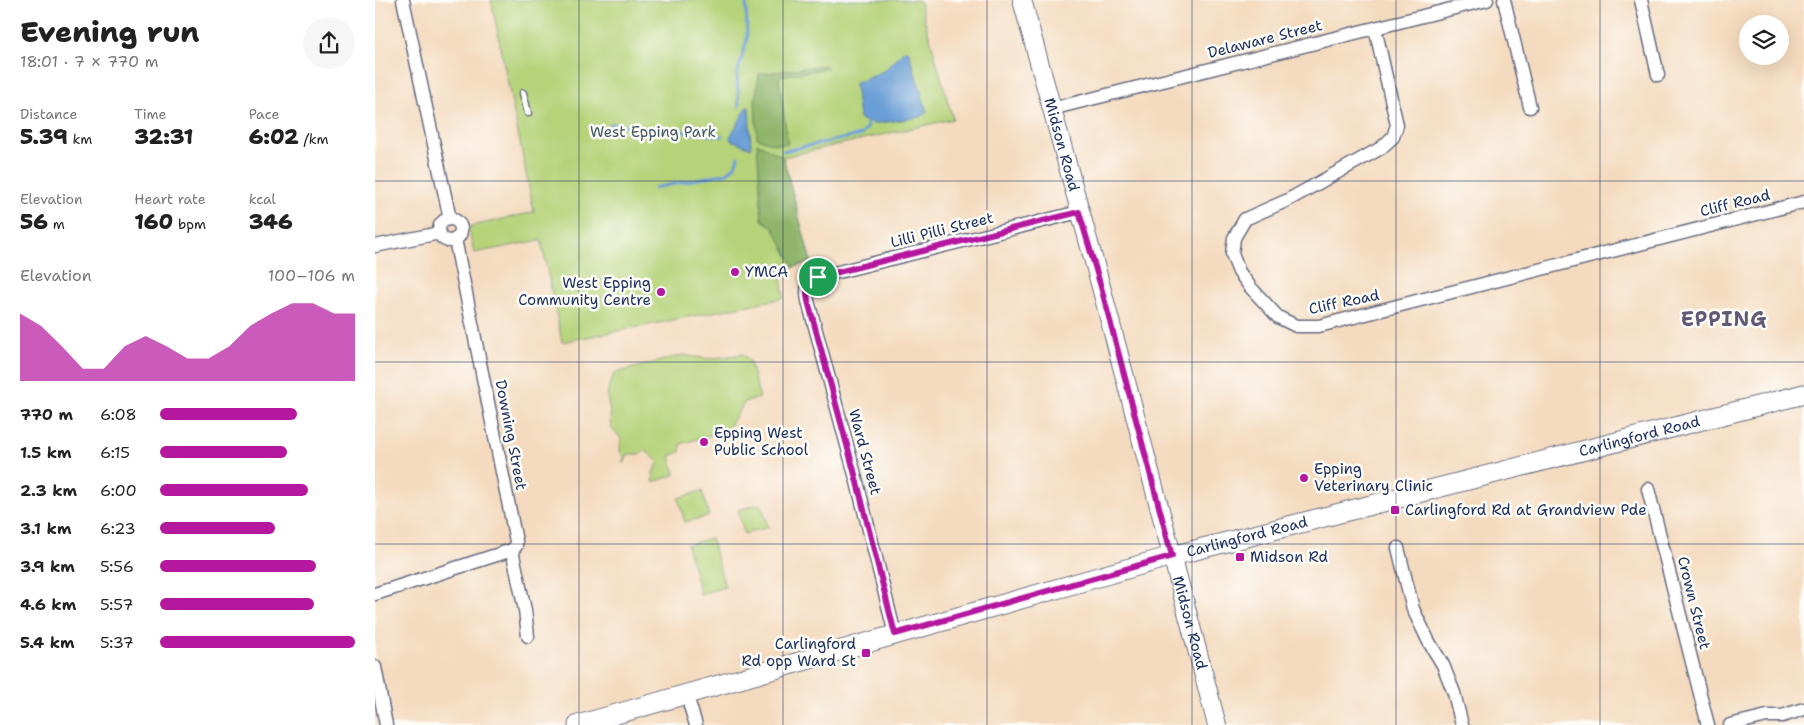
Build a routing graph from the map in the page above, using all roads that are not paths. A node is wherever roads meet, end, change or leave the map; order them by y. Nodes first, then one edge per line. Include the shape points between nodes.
1 (403, 0) edge
2 (1022, 0) edge
3 (1487, 0) edge
4 (1504, 0) edge
5 (1641, 0) edge
6 (1375, 28) junction
7 (1658, 75) dead end
8 (523, 93) dead end
9 (1530, 107) dead end
10 (1051, 109) junction
11 (527, 113) dead end
12 (1804, 202) edge
13 (1079, 212) junction
14 (450, 219) junction
15 (440, 233) junction
16 (455, 239) junction
17 (375, 246) edge
18 (812, 280) joint
19 (1804, 394) edge
20 (1648, 489) dead end
21 (1398, 548) dead end
22 (512, 550) junction
23 (1172, 556) junction
24 (375, 594) edge
25 (895, 634) junction
26 (528, 636) dead end
27 (375, 667) edge
28 (686, 693) junction
29 (1804, 709) edge
30 (386, 725) edge
31 (577, 725) edge
32 (696, 725) edge
33 (1217, 725) edge
34 (1462, 725) edge
35 (1708, 725) edge
36 (1730, 725) edge

1 - 14 street
2 - 10 street, Midson Road
3 - 6 street, Delaware Street
4 - 9 street
5 - 7 street
6 - 10 street, Delaware Street
6 - 12 street, Cliff Road via 1397,125 1393,137 1381,148 1288,200 1245,219 1234,238 1232,254 1239,272 1278,317 1296,326 1319,326
8 - 11 lane
10 - 13 street, Midson Road
13 - 18 street, Lilli Pilli Street
13 - 23 street, Midson Road
14 - 15 street via 441,224
14 - 16 street via 461,228
15 - 16 street via 446,240
15 - 17 street
16 - 22 street, Downing Street via 516,541
18 - 25 street, Ward Street via 807,294
19 - 23 main road, Carlingford Road
20 - 35 street, Crown Street
21 - 34 street via 1413,609 1443,665
22 - 24 street
22 - 26 street, Downing Street
23 - 25 main road, Carlingford Road
23 - 33 street, Midson Road
25 - 28 main road, Carlingford Road
27 - 30 street
28 - 31 main road, Carlingford Road
28 - 32 street
29 - 36 street

